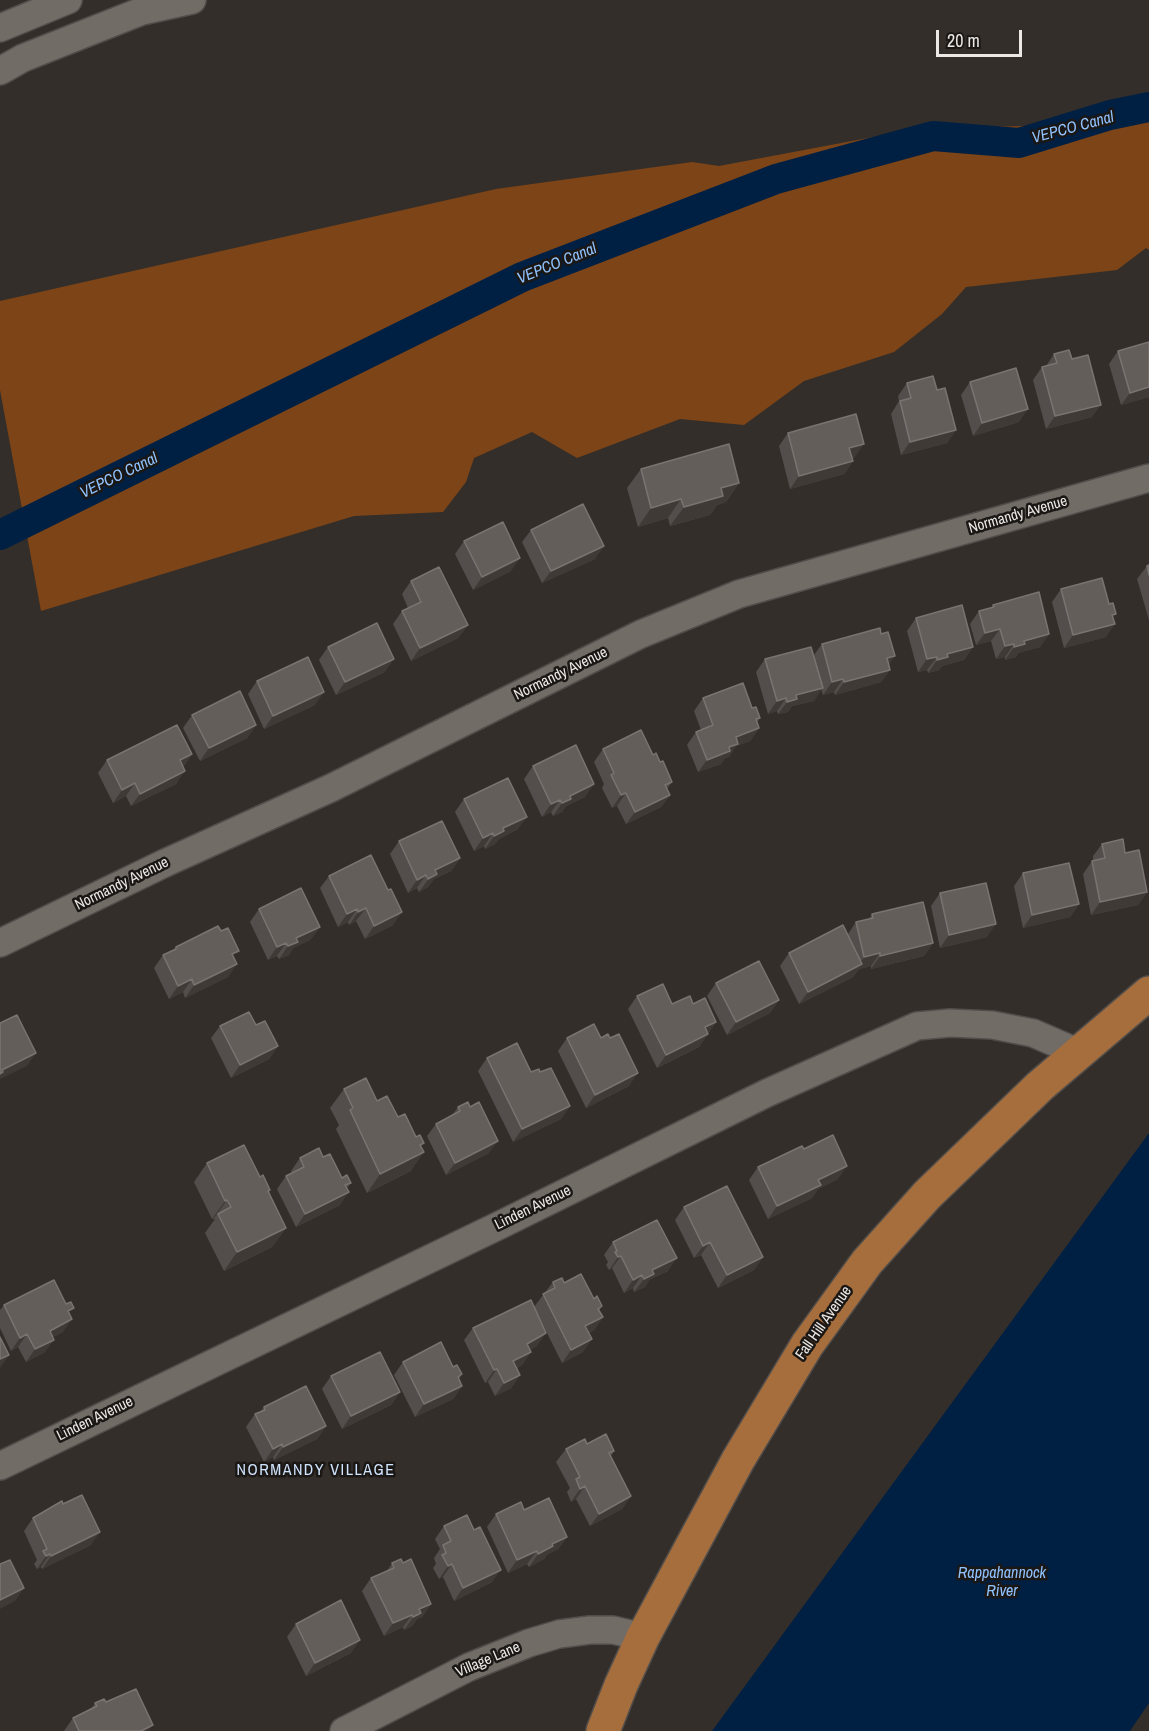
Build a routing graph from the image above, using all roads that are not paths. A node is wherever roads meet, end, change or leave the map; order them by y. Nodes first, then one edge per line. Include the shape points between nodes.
1 (68, 0) edge
2 (192, 0) edge
3 (0, 28) edge
4 (0, 71) edge
5 (1149, 478) edge
6 (0, 943) edge
7 (1149, 993) edge
8 (1079, 1053) junction
9 (0, 1466) edge
10 (643, 1637) junction
11 (344, 1731) edge
12 (603, 1731) edge

1 - 3 street
2 - 4 street via 142,11 23,58
5 - 6 street, Normandy Avenue via 739,594 640,634 331,788
7 - 8 main road, Fall Hill Avenue
8 - 9 street, Linden Avenue via 1033,1033 992,1024 917,1026 767,1093
8 - 10 main road, Fall Hill Avenue via 927,1195 867,1262 807,1345 749,1440
10 - 11 street, Village Lane via 613,1630 590,1630 529,1643 469,1667
10 - 12 main road, Fall Hill Avenue

